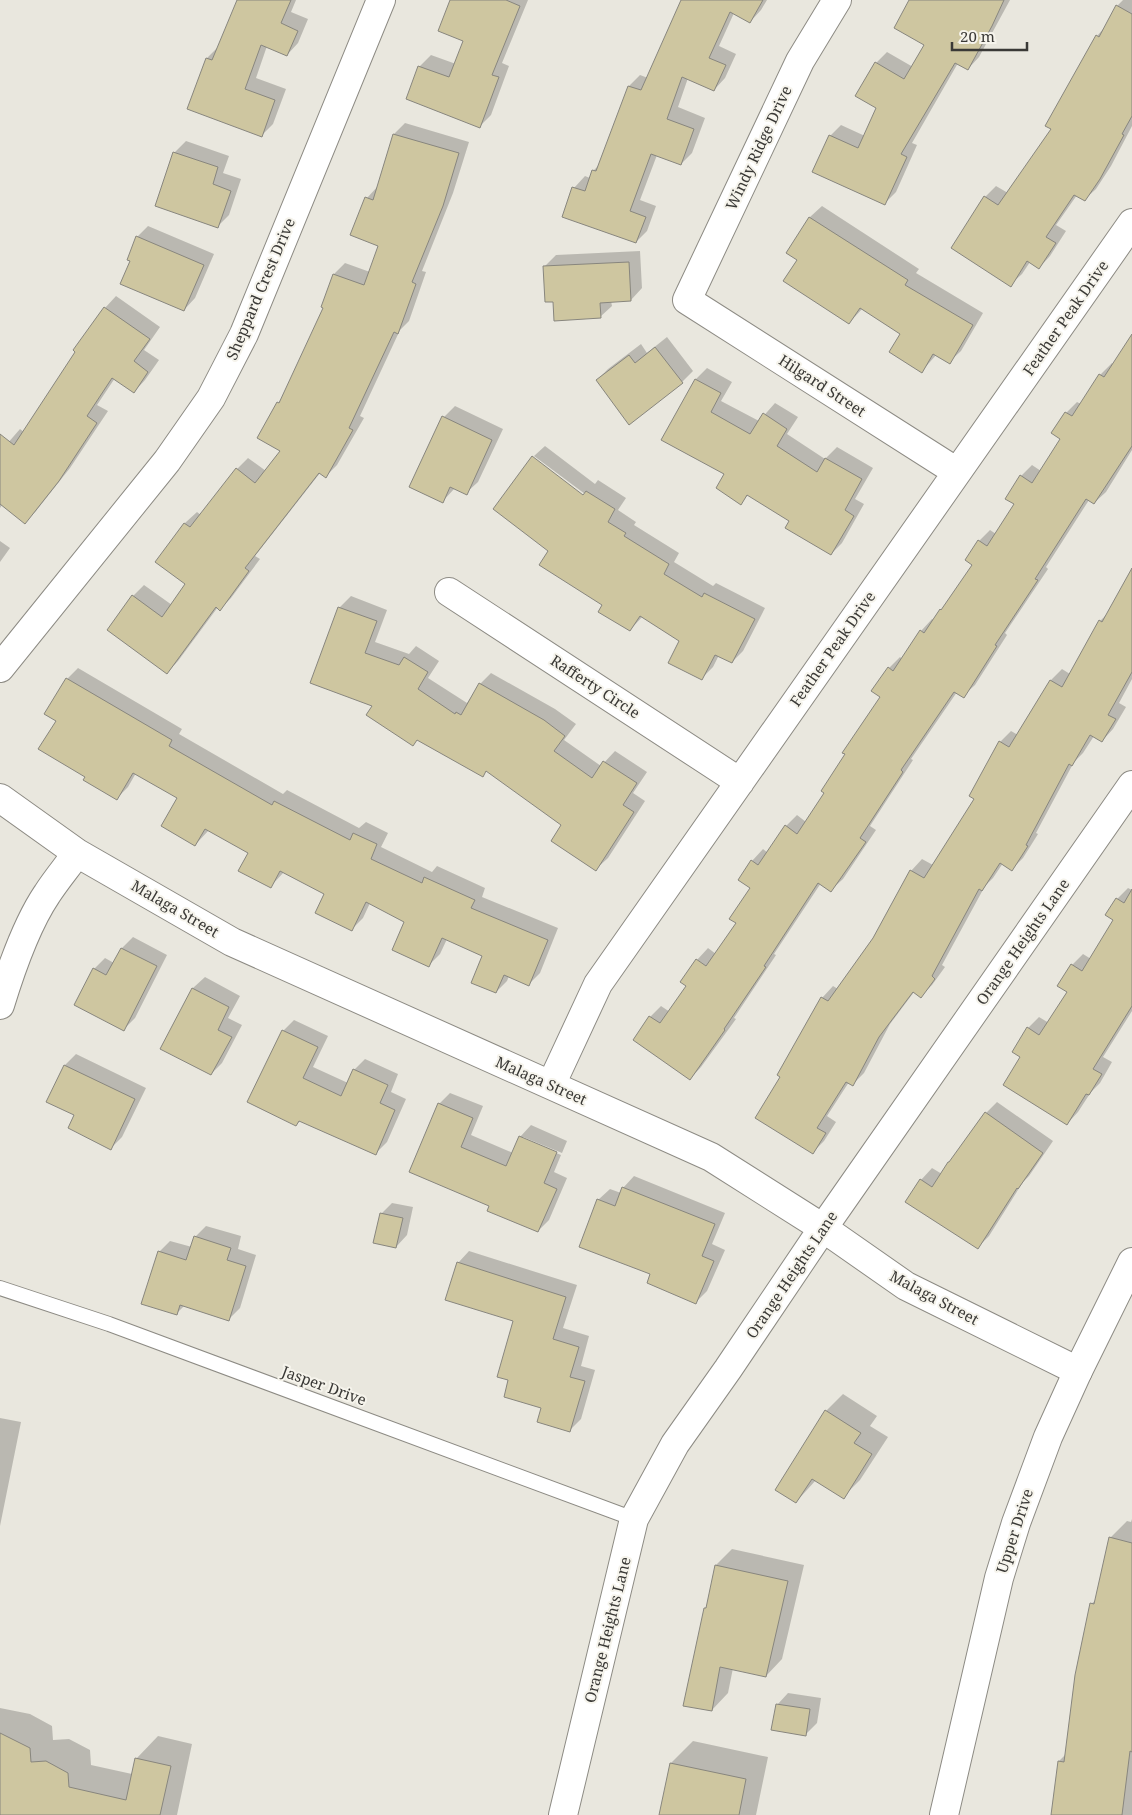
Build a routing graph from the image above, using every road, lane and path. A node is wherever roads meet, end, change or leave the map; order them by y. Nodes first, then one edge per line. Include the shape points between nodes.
1 (381, 0) edge
2 (837, 0) edge
3 (1132, 223) edge
4 (687, 300) joint
5 (957, 472) junction
6 (450, 592) dead end
7 (0, 668) edge
8 (740, 782) junction
9 (1132, 785) edge
10 (0, 798) edge
11 (77, 853) junction
12 (0, 1004) edge
13 (552, 1085) junction
14 (823, 1228) junction
15 (1132, 1262) edge
16 (0, 1288) edge
17 (1078, 1371) junction
18 (634, 1519) junction
19 (563, 1815) edge
20 (944, 1815) edge

1 - 7 street, Sheppard Crest Drive via 244,334 211,398 167,461
2 - 4 street, Windy Ridge Drive via 800,61
3 - 5 street, Feather Peak Drive
4 - 5 street, Hilgard Street
5 - 8 street, Feather Peak Drive
6 - 8 street, Rafferty Circle
8 - 13 street, Feather Peak Drive via 598,984
9 - 14 street, Orange Heights Lane
10 - 11 street, Malaga Street
11 - 12 street via 46,895 25,936
11 - 13 street, Malaga Street via 232,942
13 - 14 street, Malaga Street via 711,1157
14 - 17 street, Malaga Street via 906,1286
14 - 18 street, Orange Heights Lane via 675,1444
15 - 17 street, Upper Drive
16 - 18 lane, Jasper Drive via 109,1324
17 - 20 street, Upper Drive via 1048,1437 1002,1568
18 - 19 street, Orange Heights Lane

